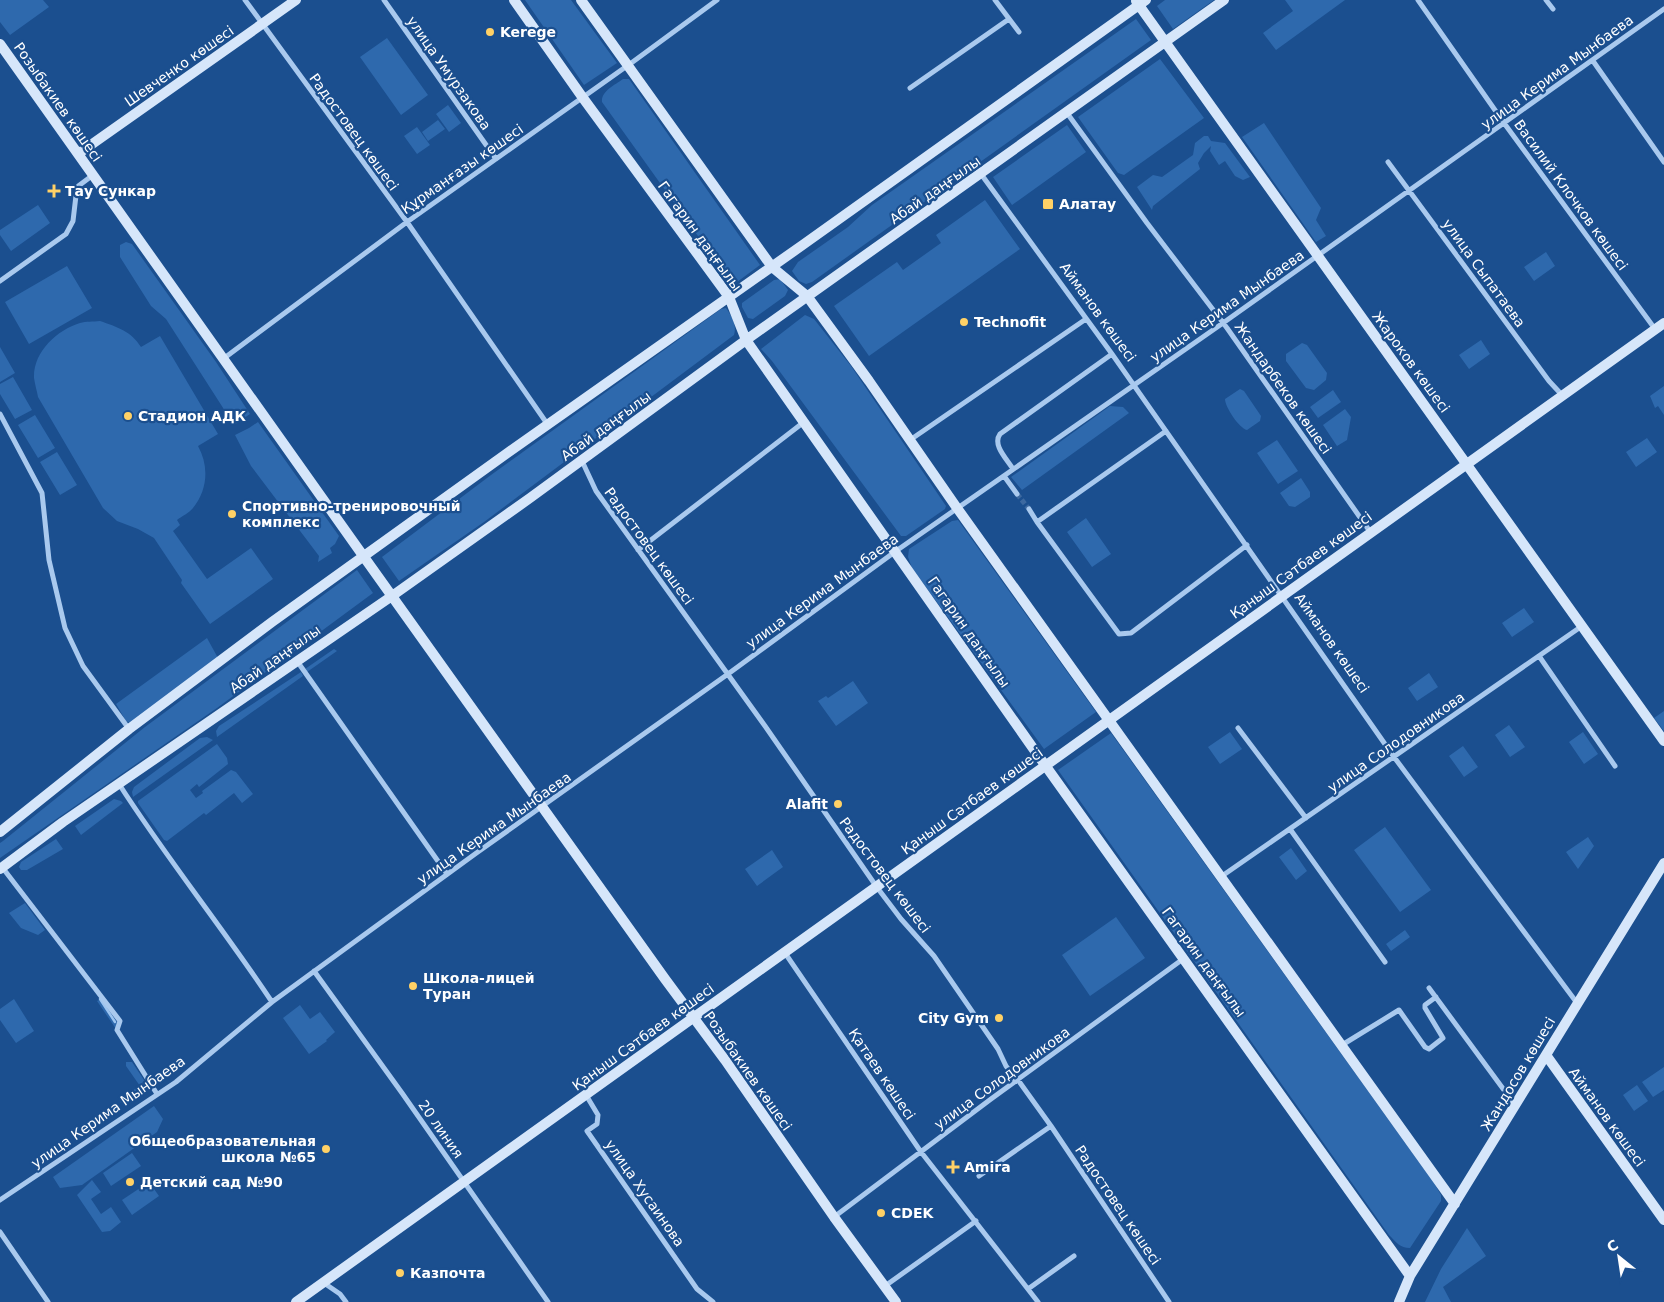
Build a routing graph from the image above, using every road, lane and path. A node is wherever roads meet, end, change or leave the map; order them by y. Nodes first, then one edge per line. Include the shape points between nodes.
1 (245, 0) edge
2 (296, 0) edge
3 (384, 0) edge
4 (514, 0) edge
5 (581, 0) edge
6 (717, 0) edge
7 (995, 0) edge
8 (1224, 0) edge
9 (1418, 0) edge
10 (1546, 0) edge
11 (1140, 2) edge
12 (1553, 9) dead end
13 (1664, 9) edge
14 (1009, 19) junction
15 (262, 24) junction
16 (1019, 32) dead end
17 (1165, 43) junction
18 (0, 44) edge
19 (1593, 60) junction
20 (628, 66) junction
21 (910, 88) dead end
22 (583, 98) junction
23 (1068, 112) junction
24 (1504, 123) junction
25 (78, 154) junction
26 (496, 159) junction
27 (1388, 162) dead end
28 (1664, 162) edge
29 (981, 174) junction
30 (93, 175) junction
31 (1410, 191) junction
32 (407, 222) junction
33 (1317, 256) junction
34 (772, 267) junction
35 (0, 281) edge
36 (807, 296) junction
37 (729, 297) junction
38 (1086, 319) junction
39 (1223, 323) junction
40 (1664, 323) edge
41 (1655, 329) junction
42 (746, 340) junction
43 (1112, 354) junction
44 (222, 359) junction
45 (1134, 386) junction
46 (1563, 396) junction
47 (0, 414) edge
48 (805, 422) junction
49 (548, 424) junction
50 (1166, 431) junction
51 (910, 440) junction
52 (582, 461) junction
53 (1467, 464) junction
54 (1014, 469) junction
55 (1004, 476) junction
56 (1017, 494) tunnel mouth
57 (957, 508) junction
58 (1029, 510) tunnel mouth
59 (1037, 522) junction
60 (1371, 533) junction
61 (1247, 545) junction
62 (638, 550) junction
63 (896, 551) junction
64 (364, 558) junction
65 (392, 596) junction
66 (1283, 596) junction
67 (1582, 626) junction
68 (1539, 656) junction
69 (297, 661) junction
70 (728, 674) junction
71 (1109, 719) junction
72 (1238, 728) dead end
73 (129, 729) junction
74 (1664, 741) edge
75 (1394, 756) junction
76 (1045, 765) junction
77 (1615, 766) dead end
78 (119, 784) junction
79 (542, 807) junction
80 (1306, 818) junction
81 (1290, 829) junction
82 (0, 832) edge
83 (1664, 863) edge
84 (1, 868) edge
85 (447, 874) junction
86 (1222, 876) junction
87 (876, 886) junction
88 (784, 952) junction
89 (1184, 958) junction
90 (1385, 962) dead end
91 (314, 971) junction
92 (1429, 988) dead end
93 (1436, 997) junction
94 (272, 1002) junction
95 (1577, 1003) junction
96 (694, 1018) junction
97 (1342, 1045) junction
98 (1546, 1055) junction
99 (1018, 1080) junction
100 (158, 1094) junction
101 (586, 1095) junction
102 (1515, 1105) junction
103 (1051, 1126) junction
104 (921, 1152) junction
105 (979, 1176) dead end
106 (464, 1182) junction
107 (0, 1200) edge
108 (1455, 1204) junction
109 (834, 1217) junction
110 (1664, 1220) edge
111 (976, 1221) junction
112 (0, 1232) edge
113 (1074, 1256) dead end
114 (1410, 1276) junction
115 (323, 1282) junction
116 (885, 1286) junction
117 (1028, 1289) junction
118 (48, 1302) edge
119 (296, 1302) edge
120 (346, 1302) edge
121 (548, 1302) edge
122 (713, 1302) edge
123 (896, 1302) edge
124 (1038, 1302) edge
125 (1169, 1302) edge
126 (1399, 1302) edge

1 - 15 street, Радостовец көшесі
2 - 15 main road, Шевченко көшесі
3 - 26 street, улица Умурзакова
4 - 22 main road, Гагарин даңғылы
5 - 20 main road
6 - 20 street, Құрманғазы көшесі
7 - 14 street
8 - 17 main road, Абай даңғылы
9 - 24 street, Василий Клочков көшесі
10 - 12 street
11 - 17 main road, Жароков көшесі
11 - 34 main road
13 - 19 street, улица Керима Мынбаева
14 - 16 street
14 - 21 street
15 - 25 main road, Шевченко көшесі
15 - 32 street, Радостовец көшесі
17 - 23 main road, Абай даңғылы
17 - 33 main road, Жароков көшесі
18 - 25 main road, Розыбакиев көшесі
19 - 24 street, улица Керима Мынбаева
19 - 28 street
20 - 22 street, Құрманғазы көшесі
20 - 34 main road
22 - 26 street, Құрманғазы көшесі
22 - 37 main road, Гагарин даңғылы
23 - 29 main road, Абай даңғылы
23 - 39 street, Жандарбеков көшесі
24 - 31 street, улица Керима Мынбаева
24 - 41 street, Василий Клочков көшесі
25 - 30 main road, Розыбакиев көшесі
26 - 32 street, Құрманғазы көшесі
27 - 31 street, улица Сыпатаева
29 - 36 main road, Абай даңғылы
29 - 38 street, Айманов көшесі
30 - 35 street via 77,187 73,221 66,234
30 - 44 main road, Розыбакиев көшесі
31 - 33 street, улица Керима Мынбаева
31 - 46 street, улица Сыпатаева
32 - 44 street, Құрманғазы көшесі
32 - 49 street, Радостовец көшесі
33 - 39 street, улица Керима Мынбаева
33 - 53 main road, Жароков көшесі
34 - 36 main road
34 - 37 main road
36 - 42 main road, Абай даңғылы
36 - 51 main road
37 - 42 main road, Гагарин даңғылы
37 - 49 main road
38 - 43 street, Айманов көшесі
38 - 51 street
39 - 45 street, улица Керима Мынбаева
39 - 60 street, Жандарбеков көшесі
40 - 41 main road, Қаныш Сәтбаев көшесі
41 - 46 main road, Қаныш Сәтбаев көшесі
42 - 48 main road, Гагарин даңғылы
42 - 52 main road, Абай даңғылы
43 - 45 street, Айманов көшесі
43 - 54 street via 1000,434 997,444
44 - 64 main road, Розыбакиев көшесі
45 - 50 street, Айманов көшесі
45 - 54 street, улица Керима Мынбаева
46 - 53 main road, Қаныш Сәтбаев көшесі
47 - 73 street via 42,493 49,560 65,628 88,673
48 - 62 street
48 - 63 main road, Гагарин даңғылы
49 - 64 main road
50 - 59 street
50 - 61 street, Айманов көшесі
51 - 57 main road
52 - 62 street, Радостовец көшесі via 596,491
52 - 65 main road, Абай даңғылы
53 - 60 main road, Қаныш Сәтбаев көшесі
53 - 67 main road, Жароков көшесі
54 - 55 street, улица Керима Мынбаева
55 - 56 street
55 - 57 street, улица Керима Мынбаева
57 - 63 street, улица Керима Мынбаева
57 - 71 main road
58 - 59 street
59 - 61 street via 1120,634 1131,634
60 - 66 main road, Қаныш Сәтбаев көшесі
61 - 66 street, Айманов көшесі
62 - 70 street, Радостовец көшесі
63 - 70 street, улица Керима Мынбаева
63 - 76 main road, Гагарин даңғылы
64 - 65 main road
64 - 73 main road
65 - 69 main road, Абай даңғылы
65 - 79 main road, Розыбакиев көшесі
66 - 71 main road, Қаныш Сәтбаев көшесі
66 - 75 street, Айманов көшесі
67 - 68 street, улица Солодовникова
67 - 74 main road, Жароков көшесі
68 - 75 street, улица Солодовникова
68 - 77 street
69 - 78 main road, Абай даңғылы
69 - 85 street
70 - 79 street, улица Керима Мынбаева
70 - 87 street, Радостовец көшесі
71 - 76 main road, Қаныш Сәтбаев көшесі
71 - 86 main road
72 - 80 street
73 - 82 main road
75 - 80 street, улица Солодовникова
75 - 95 street, Айманов көшесі
76 - 87 main road, Қаныш Сәтбаев көшесі
76 - 89 main road, Гагарин даңғылы
78 - 84 main road, Абай даңғылы
78 - 94 street
79 - 85 street, улица Керима Мынбаева
79 - 96 main road, Розыбакиев көшесі
80 - 81 street, улица Солодовникова
81 - 86 street, улица Солодовникова
81 - 90 street
83 - 95 main road, Жандосов көшесі
84 - 100 street via 120,1020 117,1030
85 - 91 street, улица Керима Мынбаева
86 - 97 main road
87 - 88 main road, Қаныш Сәтбаев көшесі
87 - 99 street, Радостовец көшесі via 900,919 934,956
88 - 96 main road, Қаныш Сәтбаев көшесі
88 - 104 street, Қатаев көшесі
89 - 99 street, улица Солодовникова
89 - 114 main road, Гагарин даңғылы
91 - 94 street, улица Керима Мынбаева
91 - 106 street, 20 линия
92 - 93 street
93 - 97 street via 1425,1008 1443,1038 1429,1049 1398,1010
93 - 102 street
94 - 100 street, улица Керима Мынбаева
95 - 98 main road, Жандосов көшесі
96 - 101 main road, Қаныш Сәтбаев көшесі
96 - 109 main road, Розыбакиев көшесі
97 - 108 main road
98 - 102 main road, Жандосов көшесі
98 - 110 main road, Айманов көшесі
99 - 103 street, Радостовец көшесі
99 - 104 street, улица Солодовникова
100 - 107 street, улица Керима Мынбаева
101 - 106 main road, Қаныш Сәтбаев көшесі
101 - 122 street, улица Хусаинова via 598,1115 597,1124 587,1131 697,1290
102 - 108 main road, Жандосов көшесі
103 - 105 street
103 - 125 street, Радостовец көшесі
104 - 109 street, улица Солодовникова
104 - 111 street, Қатаев көшесі
106 - 115 main road, Қаныш Сәтбаев көшесі
106 - 121 street, 20 линия
108 - 114 main road, Жандосов көшесі
109 - 116 main road, Розыбакиев көшесі
111 - 116 street
111 - 117 street, Қатаев көшесі
112 - 118 street
113 - 117 street
114 - 126 main road, Жандосов көшесі
115 - 119 main road, Қаныш Сәтбаев көшесі
115 - 120 street
116 - 123 main road, Розыбакиев көшесі
117 - 124 street, Қатаев көшесі

